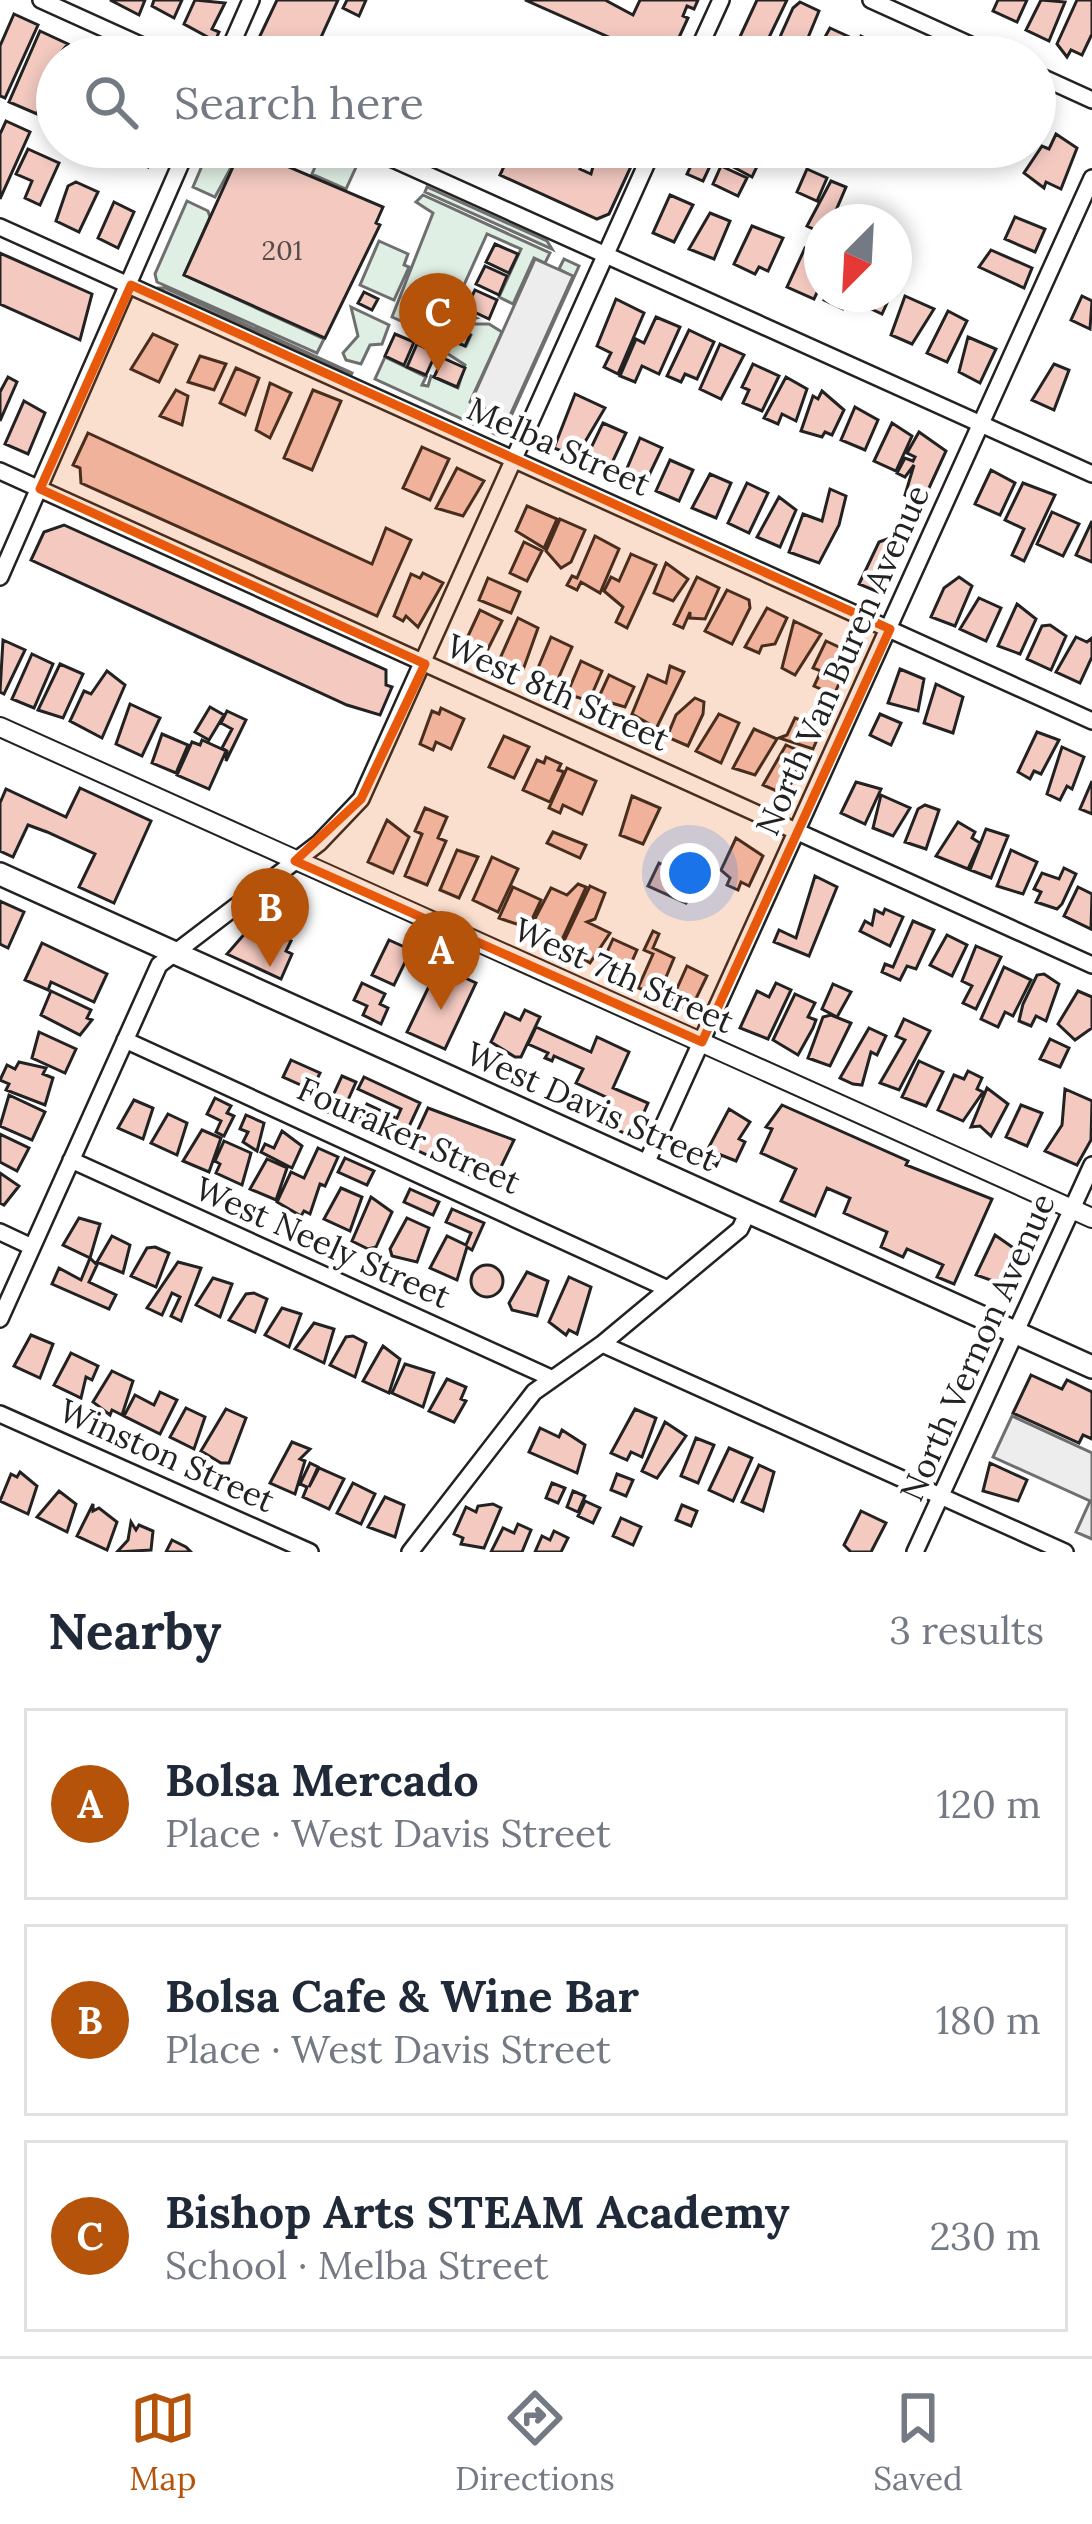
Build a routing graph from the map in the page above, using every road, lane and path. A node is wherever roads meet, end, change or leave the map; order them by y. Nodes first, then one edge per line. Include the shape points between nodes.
1 (40, 0) edge
2 (251, 0) edge
3 (722, 0) edge
4 (871, 0) edge
5 (120, 36) edge
6 (235, 36) edge
7 (705, 36) edge
8 (951, 36) edge
9 (1056, 84) edge
10 (1092, 100) edge
11 (179, 168) edge
12 (412, 168) edge
13 (644, 168) edge
14 (1092, 178) edge
15 (0, 227) edge
16 (604, 255) junction
17 (131, 285) junction
18 (980, 424) junction
19 (515, 458) junction
20 (0, 471) edge
21 (1092, 474) edge
22 (40, 488) junction
23 (0, 578) edge
24 (890, 629) junction
25 (424, 664) junction
26 (1092, 721) edge
27 (0, 727) edge
28 (796, 833) junction
29 (295, 861) junction
30 (0, 874) edge
31 (175, 953) junction
32 (1092, 964) edge
33 (125, 1040) junction
34 (702, 1042) junction
35 (70, 1160) junction
36 (645, 1166) junction
37 (1092, 1166) edge
38 (1072, 1210) junction
39 (748, 1212) junction
40 (1092, 1218) edge
41 (0, 1232) edge
42 (32, 1246) junction
43 (668, 1288) junction
44 (0, 1318) edge
45 (1016, 1332) junction
46 (602, 1343) junction
47 (1092, 1366) edge
48 (551, 1378) junction
49 (0, 1414) edge
50 (943, 1497) junction
51 (310, 1552) edge
52 (410, 1552) edge
53 (915, 1552) edge
54 (1065, 1552) edge

1 - 5 street
2 - 6 street
3 - 7 street
4 - 8 street
9 - 10 street
11 - 17 street
12 - 16 street
13 - 16 street
14 - 18 street, North Van Buren Avenue
15 - 17 street, Melba Street
16 - 18 street
16 - 19 street
17 - 19 street, Melba Street
17 - 22 street
18 - 21 street
18 - 24 street, North Van Buren Avenue
19 - 24 street, Melba Street
19 - 25 street
20 - 22 street, West 8th Street
22 - 23 street
22 - 25 street, West 8th Street
24 - 26 street, Melba Street
24 - 28 street, North Van Buren Avenue
25 - 28 street, West 8th Street
25 - 29 street via 362,799
27 - 29 street, West 7th Street
28 - 32 street, West 8th Street
28 - 34 street, North Van Buren Avenue
29 - 31 street
29 - 34 street, West 7th Street
30 - 31 main road, West Davis Street
31 - 33 street via 159,965
31 - 36 main road, West Davis Street
33 - 35 street
33 - 43 street, Fouraker Street
34 - 36 street, North Van Buren Avenue
34 - 38 street, West 7th Street
35 - 42 street
35 - 48 street, West Neely Street
36 - 39 main road, West Davis Street
37 - 38 street, North Vernon Avenue
38 - 40 street, West 7th Street
38 - 45 street, North Vernon Avenue
39 - 43 street via 740,1229
39 - 45 main road, West Davis Street
41 - 42 street
42 - 44 street
43 - 46 street
45 - 47 main road, West Davis Street
45 - 50 street, North Vernon Avenue
46 - 48 street
46 - 50 street
48 - 52 street via 519,1407
49 - 51 street, Winston Street
50 - 53 street, North Vernon Avenue
50 - 54 street

